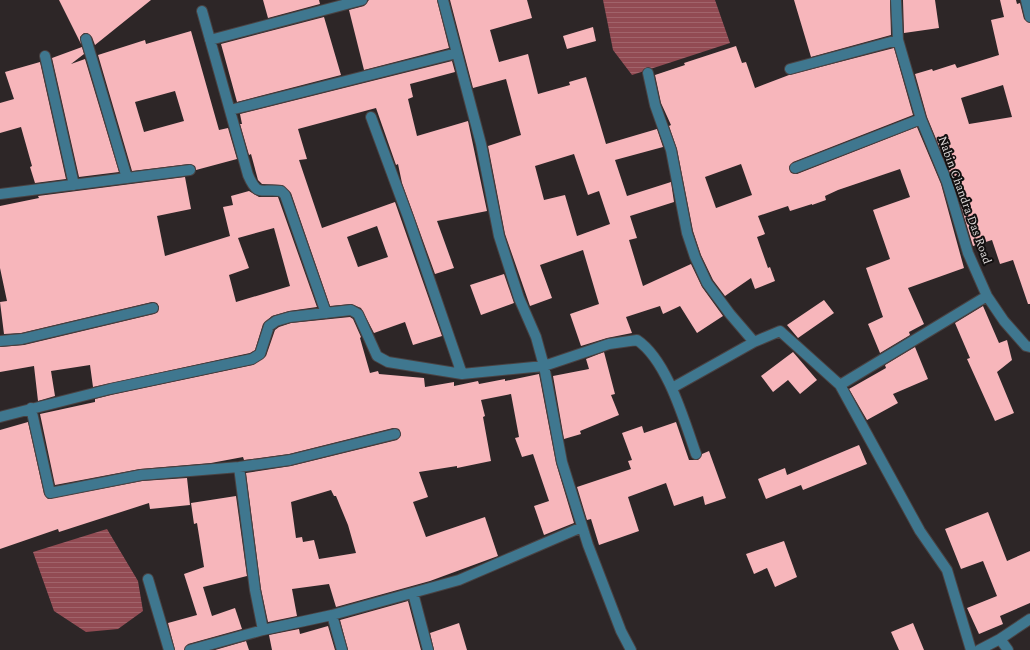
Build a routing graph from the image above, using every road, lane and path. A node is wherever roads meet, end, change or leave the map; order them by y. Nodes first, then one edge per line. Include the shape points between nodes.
1 (362, 0) edge
2 (443, 0) edge
3 (896, 0) edge
4 (1026, 0) edge
5 (202, 11) dead end
6 (1030, 17) edge
7 (86, 39) dead end
8 (210, 40) junction
9 (898, 40) junction
10 (457, 53) junction
11 (45, 56) dead end
12 (790, 69) dead end
13 (648, 73) dead end
14 (230, 110) junction
15 (371, 117) dead end
16 (921, 119) junction
17 (795, 168) dead end
18 (190, 170) dead end
19 (127, 178) junction
20 (74, 185) junction
21 (0, 194) edge
22 (987, 296) junction
23 (153, 308) dead end
24 (326, 314) junction
25 (0, 342) edge
26 (754, 342) junction
27 (1030, 347) edge
28 (544, 366) junction
29 (462, 374) junction
30 (840, 385) junction
31 (672, 388) junction
32 (31, 408) junction
33 (0, 417) edge
34 (394, 434) dead end
35 (696, 454) dead end
36 (239, 467) junction
37 (582, 527) junction
38 (148, 579) dead end
39 (413, 593) junction
40 (332, 615) junction
41 (1030, 619) edge
42 (263, 630) junction
43 (1000, 639) junction
44 (169, 650) edge
45 (190, 650) edge
46 (342, 650) edge
47 (428, 650) edge
48 (632, 650) edge
49 (971, 650) edge
50 (979, 650) edge
51 (1008, 650) edge

1 - 8 street
2 - 10 street
3 - 9 street, Nabin Chandra Das Road
4 - 6 street
5 - 8 street
7 - 19 street
8 - 14 street
9 - 12 street
9 - 16 street, Nabin Chandra Das Road
10 - 14 street
10 - 28 street via 481,144 499,236
11 - 20 street
13 - 26 street via 655,105 671,150 687,233 695,257 707,283
14 - 24 street via 248,175 254,187 266,192 281,191 285,195
15 - 29 street
16 - 17 street
16 - 22 street, Nabin Chandra Das Road via 947,182 968,253
18 - 19 street
19 - 20 street
20 - 21 street
22 - 27 street, Nabin Chandra Das Road via 1004,321 1026,346
22 - 30 street
23 - 25 street
24 - 29 street via 351,310 358,314 377,356 388,362
24 - 32 street via 290,316 276,321 266,332 260,354 252,359
26 - 30 street via 780,331
26 - 31 street
28 - 29 street
28 - 31 street via 609,344 637,340 644,344
28 - 37 street via 562,462
30 - 49 street via 920,531 947,570
31 - 35 street
32 - 33 street
32 - 36 street via 50,492 141,475
34 - 36 street via 290,460
36 - 42 street via 255,590
37 - 39 street via 459,580
37 - 48 street via 621,631
38 - 44 street
39 - 40 street
39 - 47 street
40 - 42 street
40 - 46 street
41 - 43 street
42 - 45 street
43 - 50 street
43 - 51 street

